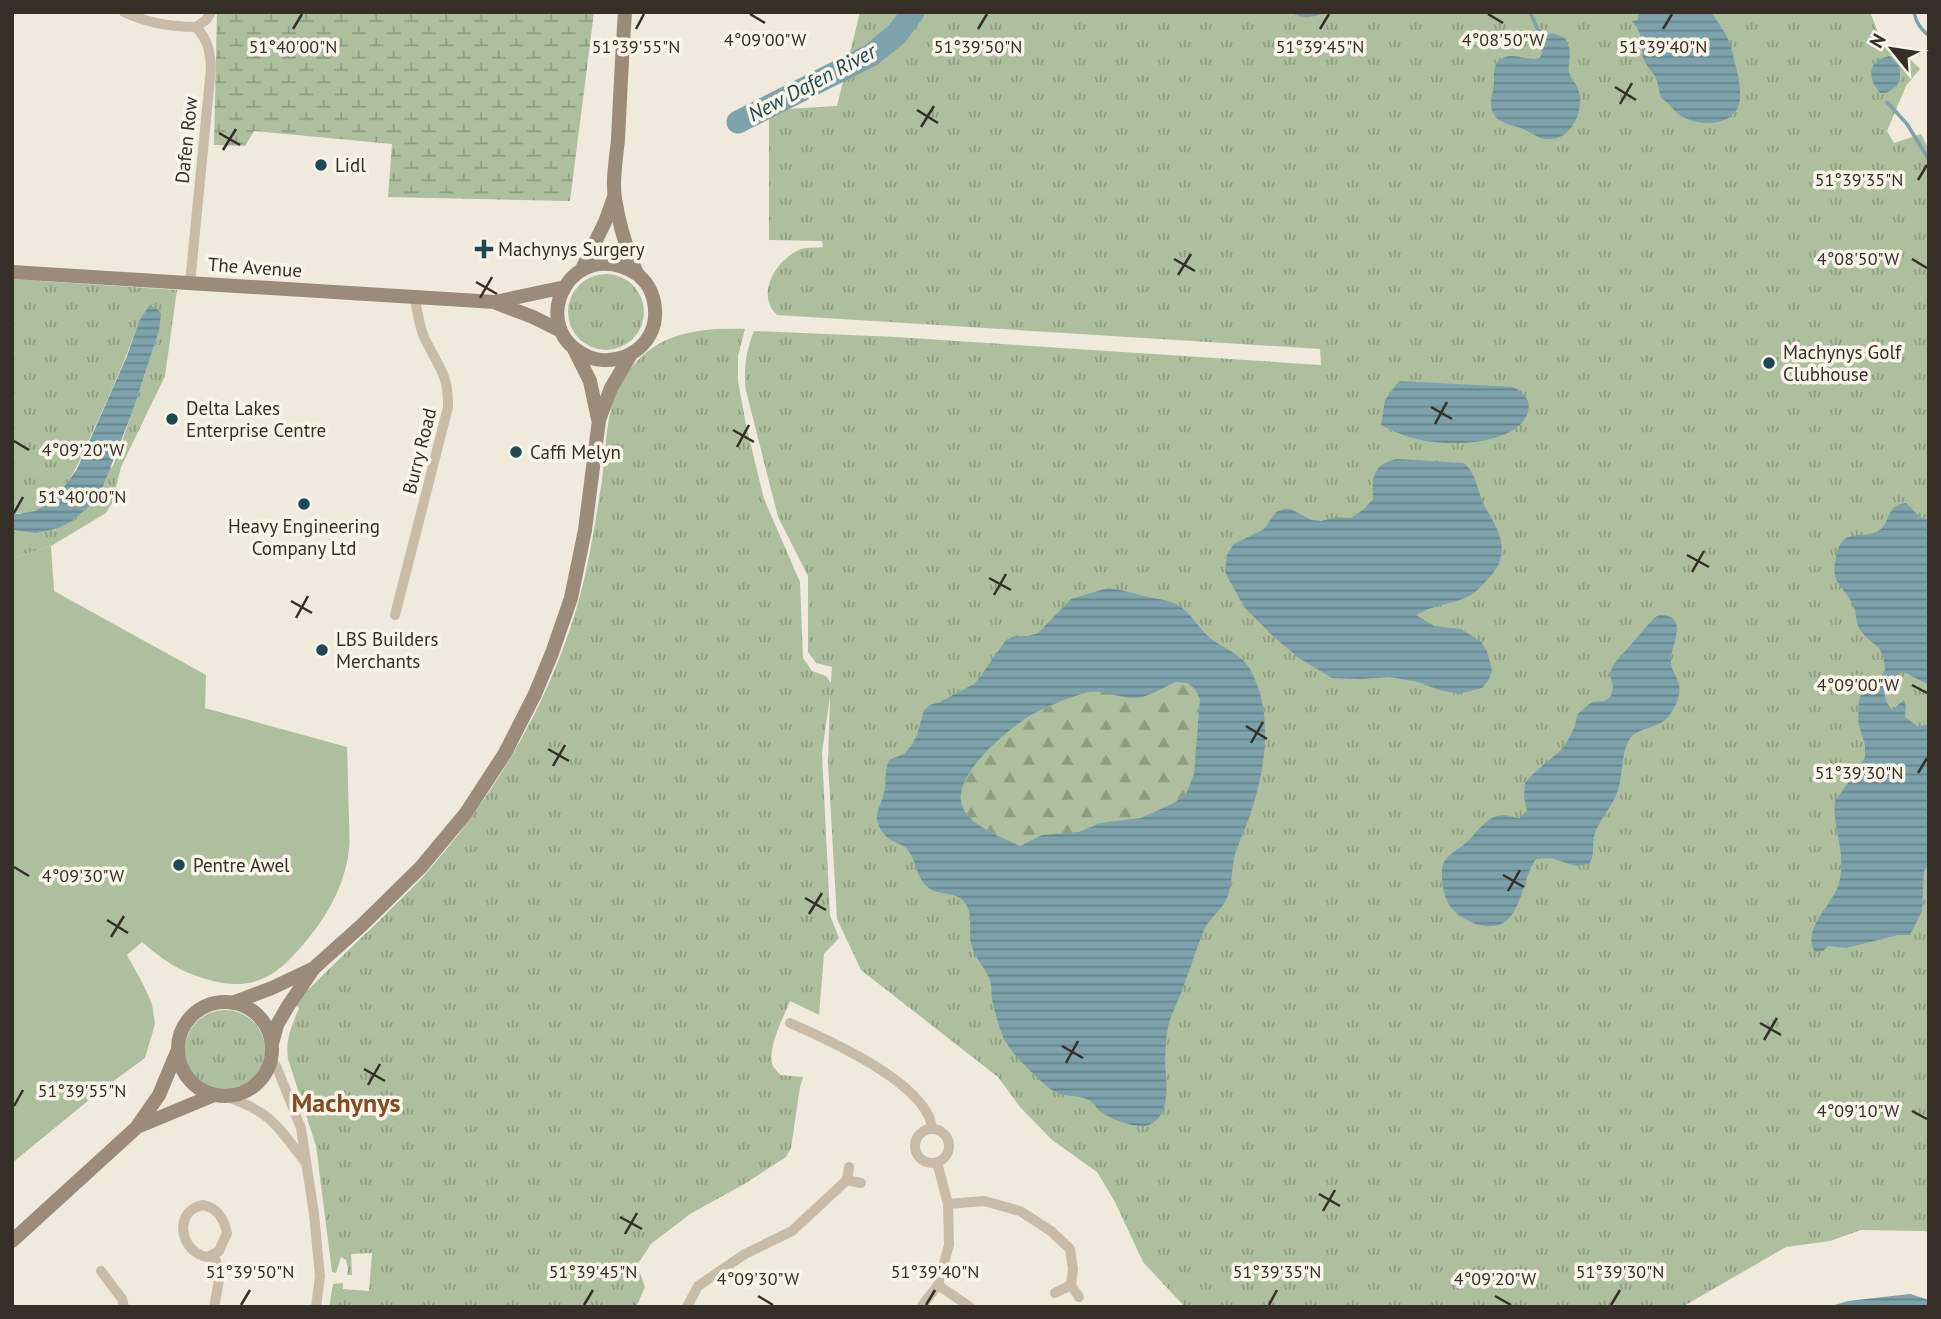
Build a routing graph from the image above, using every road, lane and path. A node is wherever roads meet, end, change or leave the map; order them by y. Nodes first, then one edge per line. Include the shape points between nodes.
1 (124, 12) edge
2 (211, 12) edge
3 (625, 12) edge
4 (196, 27) junction
5 (614, 195) junction
6 (582, 269) junction
7 (12, 272) edge
8 (637, 274) junction
9 (190, 283) junction
10 (565, 286) junction
11 (415, 298) junction
12 (495, 302) junction
13 (561, 331) junction
14 (574, 349) junction
15 (631, 354) junction
16 (598, 420) junction
17 (395, 615) dead end
18 (314, 968) junction
19 (232, 1003) junction
20 (790, 1023) dead end
21 (178, 1050) junction
22 (272, 1051) junction
23 (220, 1096) junction
24 (136, 1128) junction
25 (932, 1128) junction
26 (937, 1162) junction
27 (306, 1164) junction
28 (849, 1167) dead end
29 (847, 1180) junction
30 (860, 1183) dead end
31 (948, 1204) junction
32 (12, 1241) edge
33 (214, 1255) junction
34 (101, 1271) dead end
35 (938, 1284) junction
36 (1071, 1285) junction
37 (1055, 1293) dead end
38 (1079, 1297) dead end
39 (124, 1307) edge
40 (214, 1307) edge
41 (316, 1307) edge
42 (687, 1307) edge
43 (921, 1307) edge
44 (970, 1307) edge

1 - 4 street via 153,22
2 - 4 street
3 - 5 main road
4 - 9 street, Dafen Row via 209,47 211,68
5 - 6 main road
5 - 8 main road
6 - 8 main road via 617,264
6 - 10 main road
7 - 9 main road, The Avenue
8 - 15 main road via 651,292 655,315 650,333
9 - 11 main road, The Avenue
10 - 12 main road, The Avenue
10 - 13 main road via 557,310
11 - 12 main road, The Avenue
11 - 17 street, Burry Road via 423,335 449,390 448,407
12 - 13 main road, The Avenue
13 - 14 main road
14 - 15 main road via 604,360
14 - 16 main road via 590,381
15 - 16 main road
16 - 18 main road via 586,530 571,597 535,694 505,752 466,813 421,867
18 - 19 main road
18 - 22 main road via 277,1025
19 - 21 main road via 211,1004 193,1015
19 - 22 main road via 260,1018
20 - 25 street via 890,1076 918,1100
21 - 23 main road via 193,1084
21 - 24 main road via 159,1095
22 - 23 main road via 257,1084 237,1095
22 - 27 street via 301,1128
23 - 24 main road
23 - 27 street via 266,1115
24 - 32 main road
25 - 26 street via 942,1132 950,1146
25 - 26 street via 922,1132 915,1146 922,1160
26 - 31 street
27 - 41 street via 320,1276
28 - 29 street
29 - 30 street
29 - 42 street via 792,1231 745,1254 698,1286
31 - 35 street via 949,1245
31 - 36 street via 984,1201 1020,1211 1051,1231 1070,1250
33 - 33 street via 196,1254 185,1242 183,1222 195,1207 214,1209 225,1224 224,1243
33 - 40 street via 220,1275
34 - 39 street
35 - 43 street
35 - 44 street
36 - 37 street
36 - 38 street

